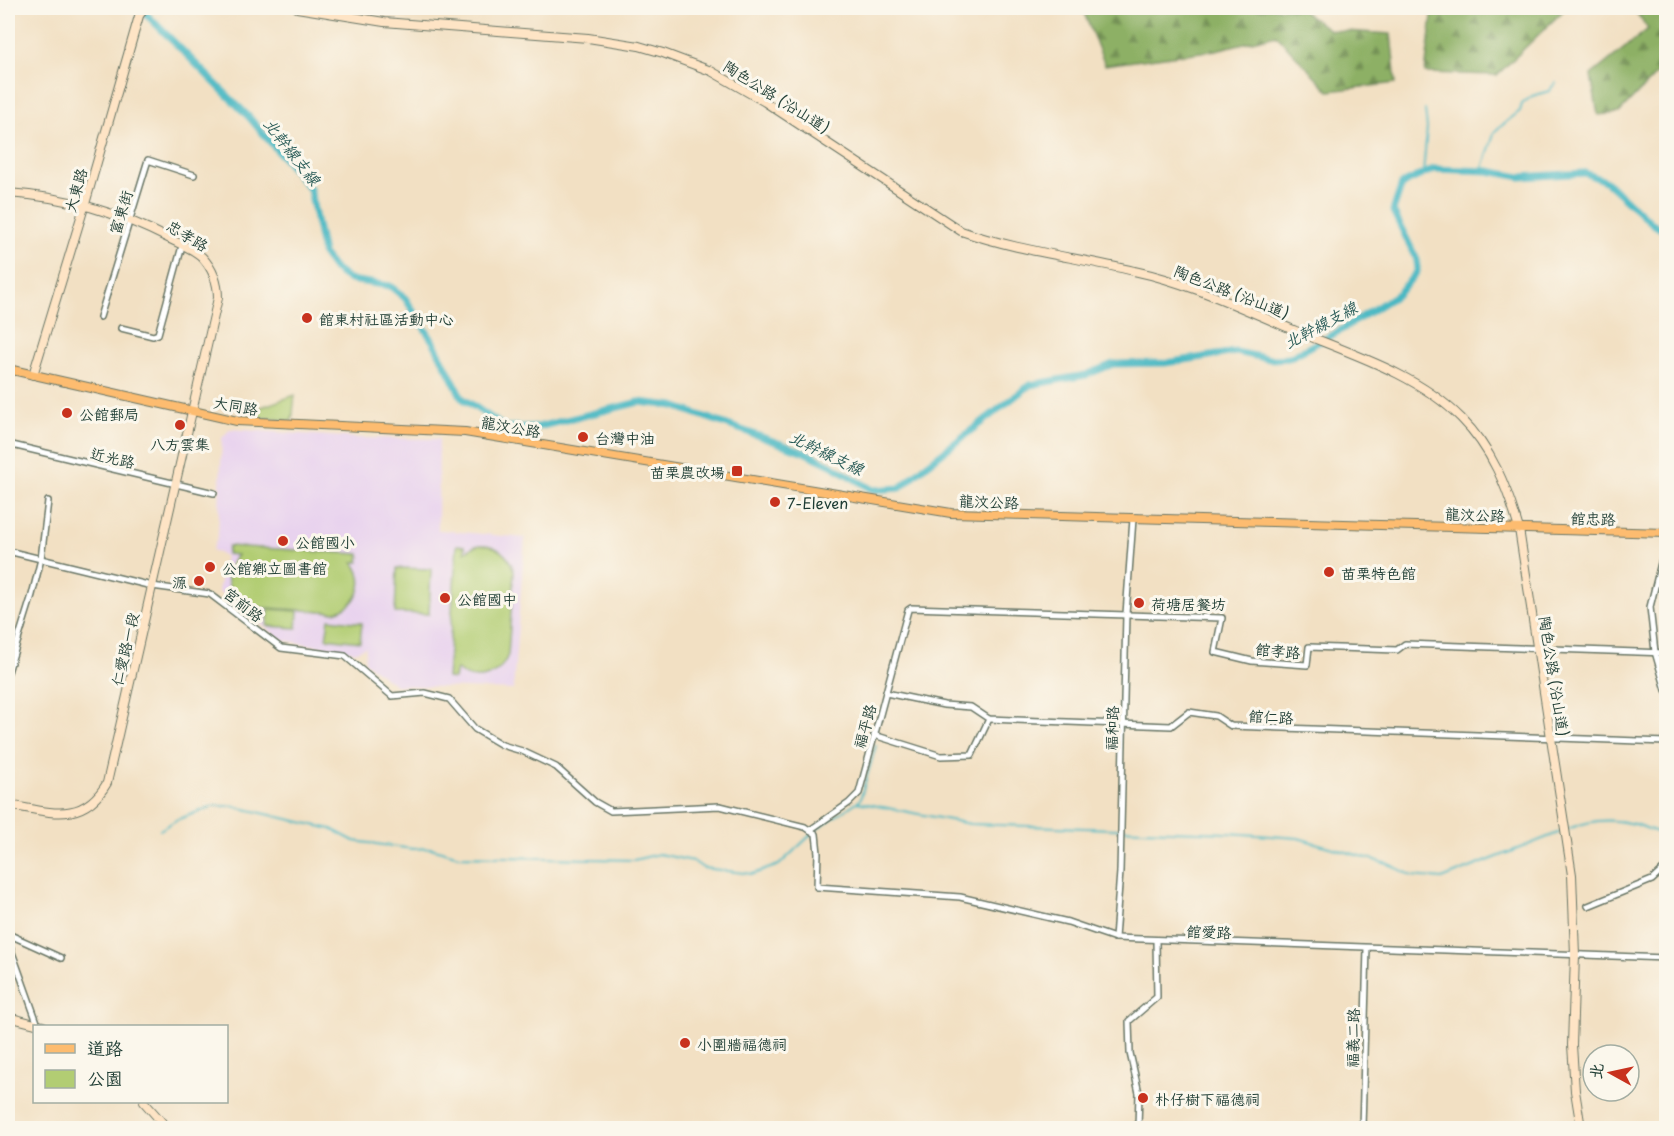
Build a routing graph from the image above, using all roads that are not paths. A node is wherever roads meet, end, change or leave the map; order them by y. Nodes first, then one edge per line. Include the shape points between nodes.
1 (297, 8) edge
2 (142, 10) edge
3 (194, 176) dead end
4 (8, 193) edge
5 (85, 204) junction
6 (130, 220) junction
7 (182, 246) junction
8 (100, 317) dead end
9 (121, 328) dead end
10 (8, 369) edge
11 (33, 375) junction
12 (192, 410) junction
13 (465, 432) joint
14 (8, 444) edge
15 (175, 484) junction
16 (214, 493) dead end
17 (48, 501) dead end
18 (1134, 519) junction
19 (1519, 529) junction
20 (1666, 533) edge
21 (1666, 543) edge
22 (8, 551) edge
23 (40, 559) junction
24 (152, 586) junction
25 (911, 608) joint
26 (1126, 614) junction
27 (1538, 647) junction
28 (1655, 652) junction
29 (1666, 653) edge
30 (8, 669) edge
31 (1666, 690) edge
32 (886, 693) junction
33 (989, 718) junction
34 (1123, 723) junction
35 (874, 735) junction
36 (1551, 738) junction
37 (1666, 742) edge
38 (8, 805) edge
39 (810, 830) junction
40 (1666, 867) edge
41 (1588, 906) dead end
42 (8, 934) edge
43 (1115, 938) junction
44 (8, 941) edge
45 (1156, 941) junction
46 (1367, 948) junction
47 (1575, 955) junction
48 (62, 958) dead end
49 (1666, 958) edge
50 (8, 1017) edge
51 (40, 1025) edge
52 (146, 1103) edge
53 (167, 1128) edge
54 (1138, 1128) edge
55 (1362, 1128) edge
56 (1581, 1128) edge

1 - 19 main road, 陶色公路 (沿山道) via 384,22 588,38 663,52 711,71 961,231 1024,250 1166,279 1395,373 1442,401 1473,431 1492,458 1510,496
2 - 5 main road, 大東路
3 - 6 street, 富東街 via 148,160
4 - 5 main road, 忠孝路
5 - 6 main road, 忠孝路
5 - 11 main road, 大東路
6 - 7 main road, 忠孝路
6 - 8 street, 富東街
7 - 9 street via 158,334
7 - 12 main road, 忠孝路 via 200,255 218,286
10 - 11 main road, 大同路
11 - 12 main road, 大同路
12 - 13 main road, 大同路 via 271,424
12 - 15 main road, 仁愛路一段
13 - 18 main road, 龍汶公路 via 951,513
14 - 15 street, 近光路
15 - 16 street, 近光路
15 - 24 main road, 仁愛路一段
17 - 23 street
18 - 19 main road, 龍汶公路
18 - 26 street, 福和路
19 - 20 main road, 館忠路
19 - 27 main road, 陶色公路 (沿山道)
21 - 28 street via 1650,607
22 - 23 street, 宮前路
23 - 24 street, 宮前路
23 - 30 street
24 - 38 main road, 仁愛路一段 via 102,792 85,808 74,812
24 - 39 street, 宮前路 via 210,594 281,648 345,656 392,696 424,693 449,699 475,729 502,745 556,767 611,811 720,806
25 - 26 street, 館孝路
25 - 32 street, 福平路
26 - 27 street, 館孝路 via 1222,618 1215,652 1252,661 1307,664 1309,647 1397,651 1405,644
26 - 34 street, 福和路
27 - 28 street, 館孝路
27 - 36 main road, 陶色公路 (沿山道)
28 - 29 street, 館孝路
28 - 31 street
32 - 33 street, 館仁路 via 944,705 971,706
32 - 35 street, 福平路
33 - 34 street, 館仁路
33 - 35 street via 972,755 941,756
34 - 36 street, 館仁路 via 1171,726 1189,712 1216,716 1231,726
34 - 43 street, 福和路
35 - 39 street, 福平路 via 859,793
36 - 37 street, 館仁路
36 - 47 main road, 陶色公路 (沿山道) via 1572,875
39 - 43 street, 館愛路 via 816,834 817,887 960,897 1068,922
40 - 41 street via 1652,880
42 - 48 street
43 - 45 street, 館愛路
44 - 51 street
45 - 46 street, 館愛路
45 - 54 street via 1157,997 1129,1021 1130,1053 1139,1093
46 - 47 street, 館愛路
46 - 55 street, 福義二路
47 - 49 street, 館愛路
47 - 56 main road, 陶色公路 (沿山道) via 1572,1045
50 - 51 main road
52 - 53 main road

